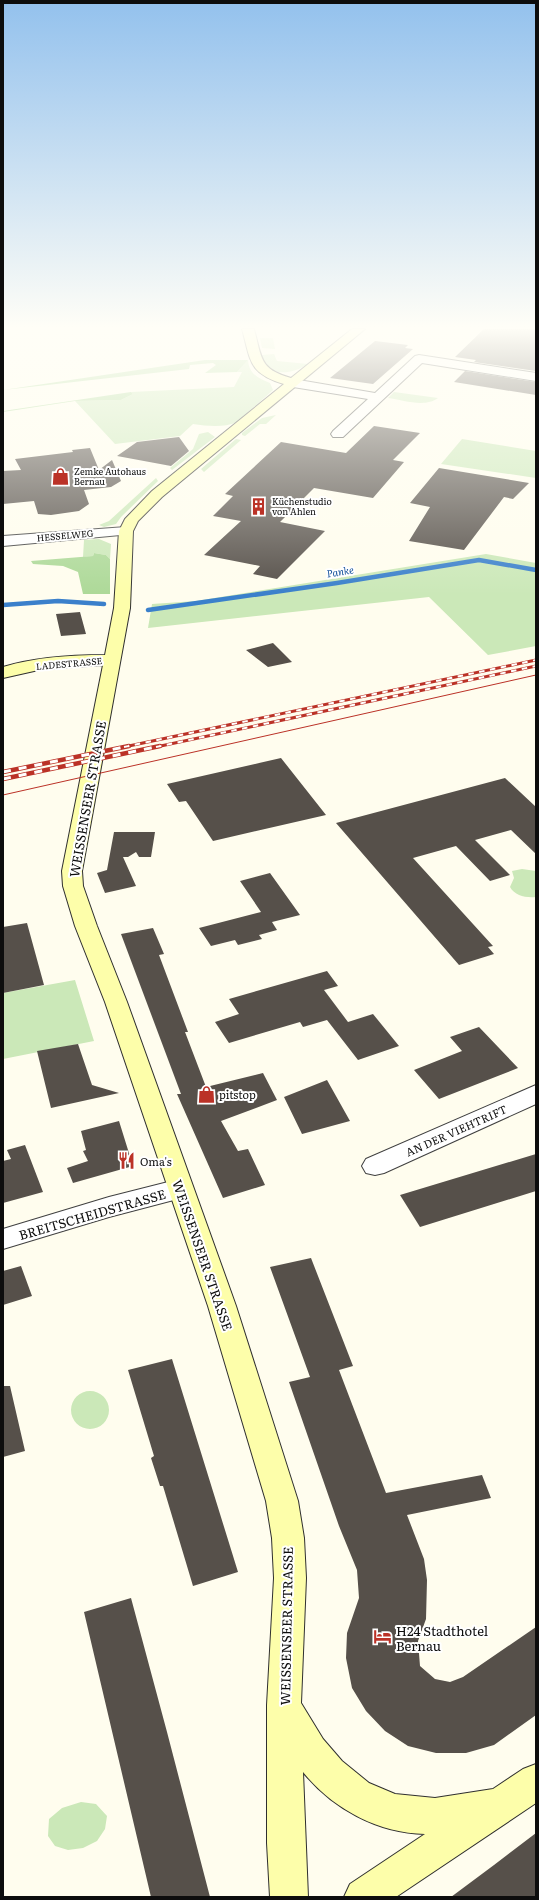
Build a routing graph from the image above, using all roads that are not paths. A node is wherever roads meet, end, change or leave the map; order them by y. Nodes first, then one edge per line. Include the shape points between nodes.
1 (251, 418) edge
2 (356, 418) edge
3 (338, 434) dead end
4 (126, 531) junction
5 (3, 541) edge
6 (112, 660) junction
7 (3, 673) edge
8 (536, 1094) edge
9 (375, 1166) dead end
10 (180, 1189) junction
11 (3, 1239) edge
12 (284, 1705) junction
13 (536, 1782) edge
14 (500, 1806) junction
15 (289, 1897) edge
16 (363, 1897) edge

1 - 4 main road via 150,500 132,519
2 - 3 street
4 - 5 street, HESSELWEG
4 - 6 main road, WEISSENSEER STRASSE via 122,608
6 - 7 main road, LADESTRASSE via 35,665
6 - 10 main road, WEISSENSEER STRASSE via 72,871 73,886 119,1010
8 - 9 street, AN DER VIEHTRIFT
10 - 11 street, BREITSCHEIDSTRASSE
10 - 12 main road, WEISSENSEER STRASSE via 222,1306 282,1501 288,1538 290,1578
12 - 14 main road via 307,1748 325,1771 352,1795 368,1803 395,1814 424,1817 455,1816
12 - 15 main road, WEISSENSEER STRASSE
13 - 14 main road
14 - 16 main road

